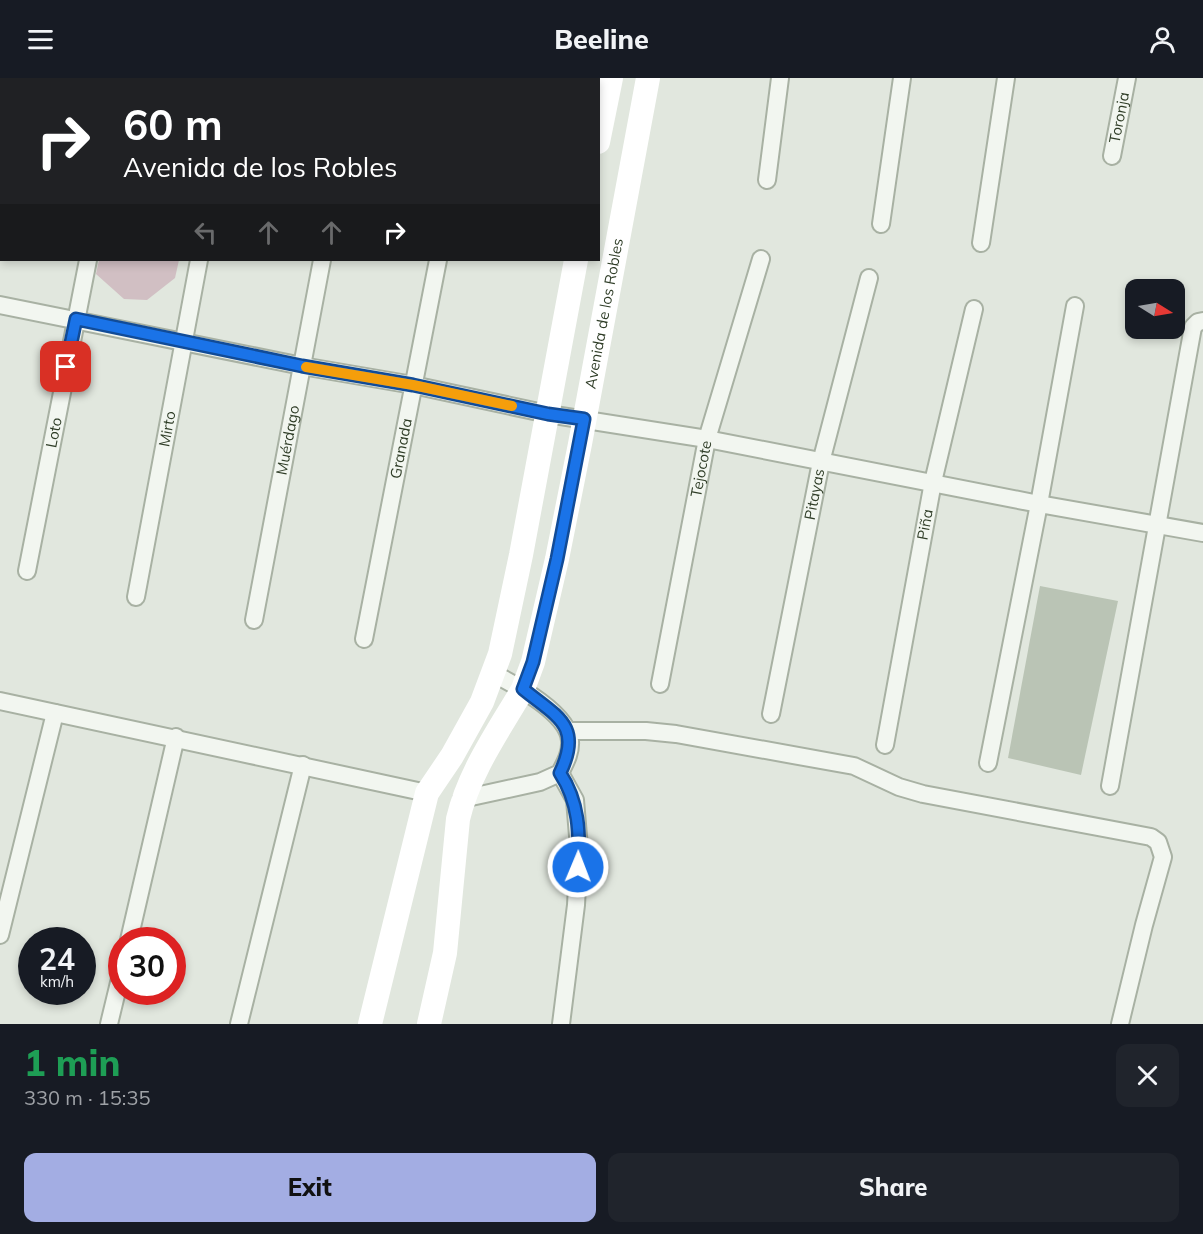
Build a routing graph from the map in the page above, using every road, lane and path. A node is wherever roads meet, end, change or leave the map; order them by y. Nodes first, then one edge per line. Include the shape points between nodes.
1 (611, 78) edge
2 (648, 78) edge
3 (780, 78) edge
4 (902, 78) edge
5 (1006, 78) edge
6 (1127, 78) edge
7 (600, 132) edge
8 (1112, 156) dead end
9 (767, 180) dead end
10 (881, 224) dead end
11 (981, 243) dead end
12 (761, 259) dead end
13 (88, 261) edge
14 (199, 261) edge
15 (322, 261) edge
16 (438, 261) edge
17 (576, 261) edge
18 (869, 278) dead end
19 (0, 305) edge
20 (1075, 306) dead end
21 (974, 309) dead end
22 (76, 319) junction
23 (1203, 321) edge
24 (184, 341) junction
25 (302, 366) junction
26 (413, 385) junction
27 (548, 414) junction
28 (584, 419) junction
29 (707, 439) junction
30 (821, 462) junction
31 (933, 482) junction
32 (1039, 504) junction
33 (1157, 524) junction
34 (1203, 533) edge
35 (27, 571) dead end
36 (136, 597) dead end
37 (254, 620) dead end
38 (364, 639) dead end
39 (494, 674) junction
40 (660, 684) dead end
41 (523, 689) junction
42 (0, 701) edge
43 (55, 713) junction
44 (771, 714) dead end
45 (568, 731) junction
46 (176, 737) junction
47 (885, 745) dead end
48 (988, 763) dead end
49 (303, 765) junction
50 (560, 773) junction
51 (1110, 786) dead end
52 (427, 793) junction
53 (462, 800) junction
54 (132, 927) edge
55 (0, 935) edge
56 (114, 1005) edge
57 (109, 1024) edge
58 (239, 1024) edge
59 (370, 1024) edge
60 (429, 1024) edge
61 (561, 1024) edge
62 (1120, 1024) edge

1 - 7 street
2 - 28 street, Avenida de los Robles
3 - 9 street
4 - 10 street
5 - 11 street
6 - 8 street, Toronja
12 - 29 street, Tejocote
13 - 22 street, Loto
14 - 24 street, Mirto
15 - 25 street, Muérdago
16 - 26 street, Granada
17 - 27 street
18 - 30 street, Pitayas
19 - 22 street
20 - 32 street
21 - 31 street, Piña
22 - 24 street
22 - 35 street, Loto
23 - 33 street via 1193,327
24 - 25 street
24 - 36 street, Mirto
25 - 26 street
25 - 37 street, Muérdago
26 - 27 street
26 - 38 street, Granada
27 - 28 street
27 - 39 street
28 - 29 street
28 - 41 street, Avenida de los Robles via 557,559
29 - 30 street
29 - 40 street, Tejocote
30 - 31 street
30 - 44 street, Pitayas
31 - 32 street
31 - 47 street, Piña
32 - 33 street
32 - 48 street
33 - 34 street
33 - 51 street
39 - 41 street
39 - 52 street via 468,729
41 - 45 street
41 - 53 street, Avenida de los Robles
42 - 43 street
43 - 46 street
43 - 55 street
45 - 50 street via 569,753
45 - 62 street via 676,734 854,766 922,794 1151,837 1158,842 1163,857
46 - 49 street
46 - 54 street
49 - 52 street
49 - 58 street
50 - 53 street via 540,782
50 - 61 street via 575,800 579,848
52 - 59 street
53 - 60 street, Avenida de los Robles via 445,953
56 - 57 street

